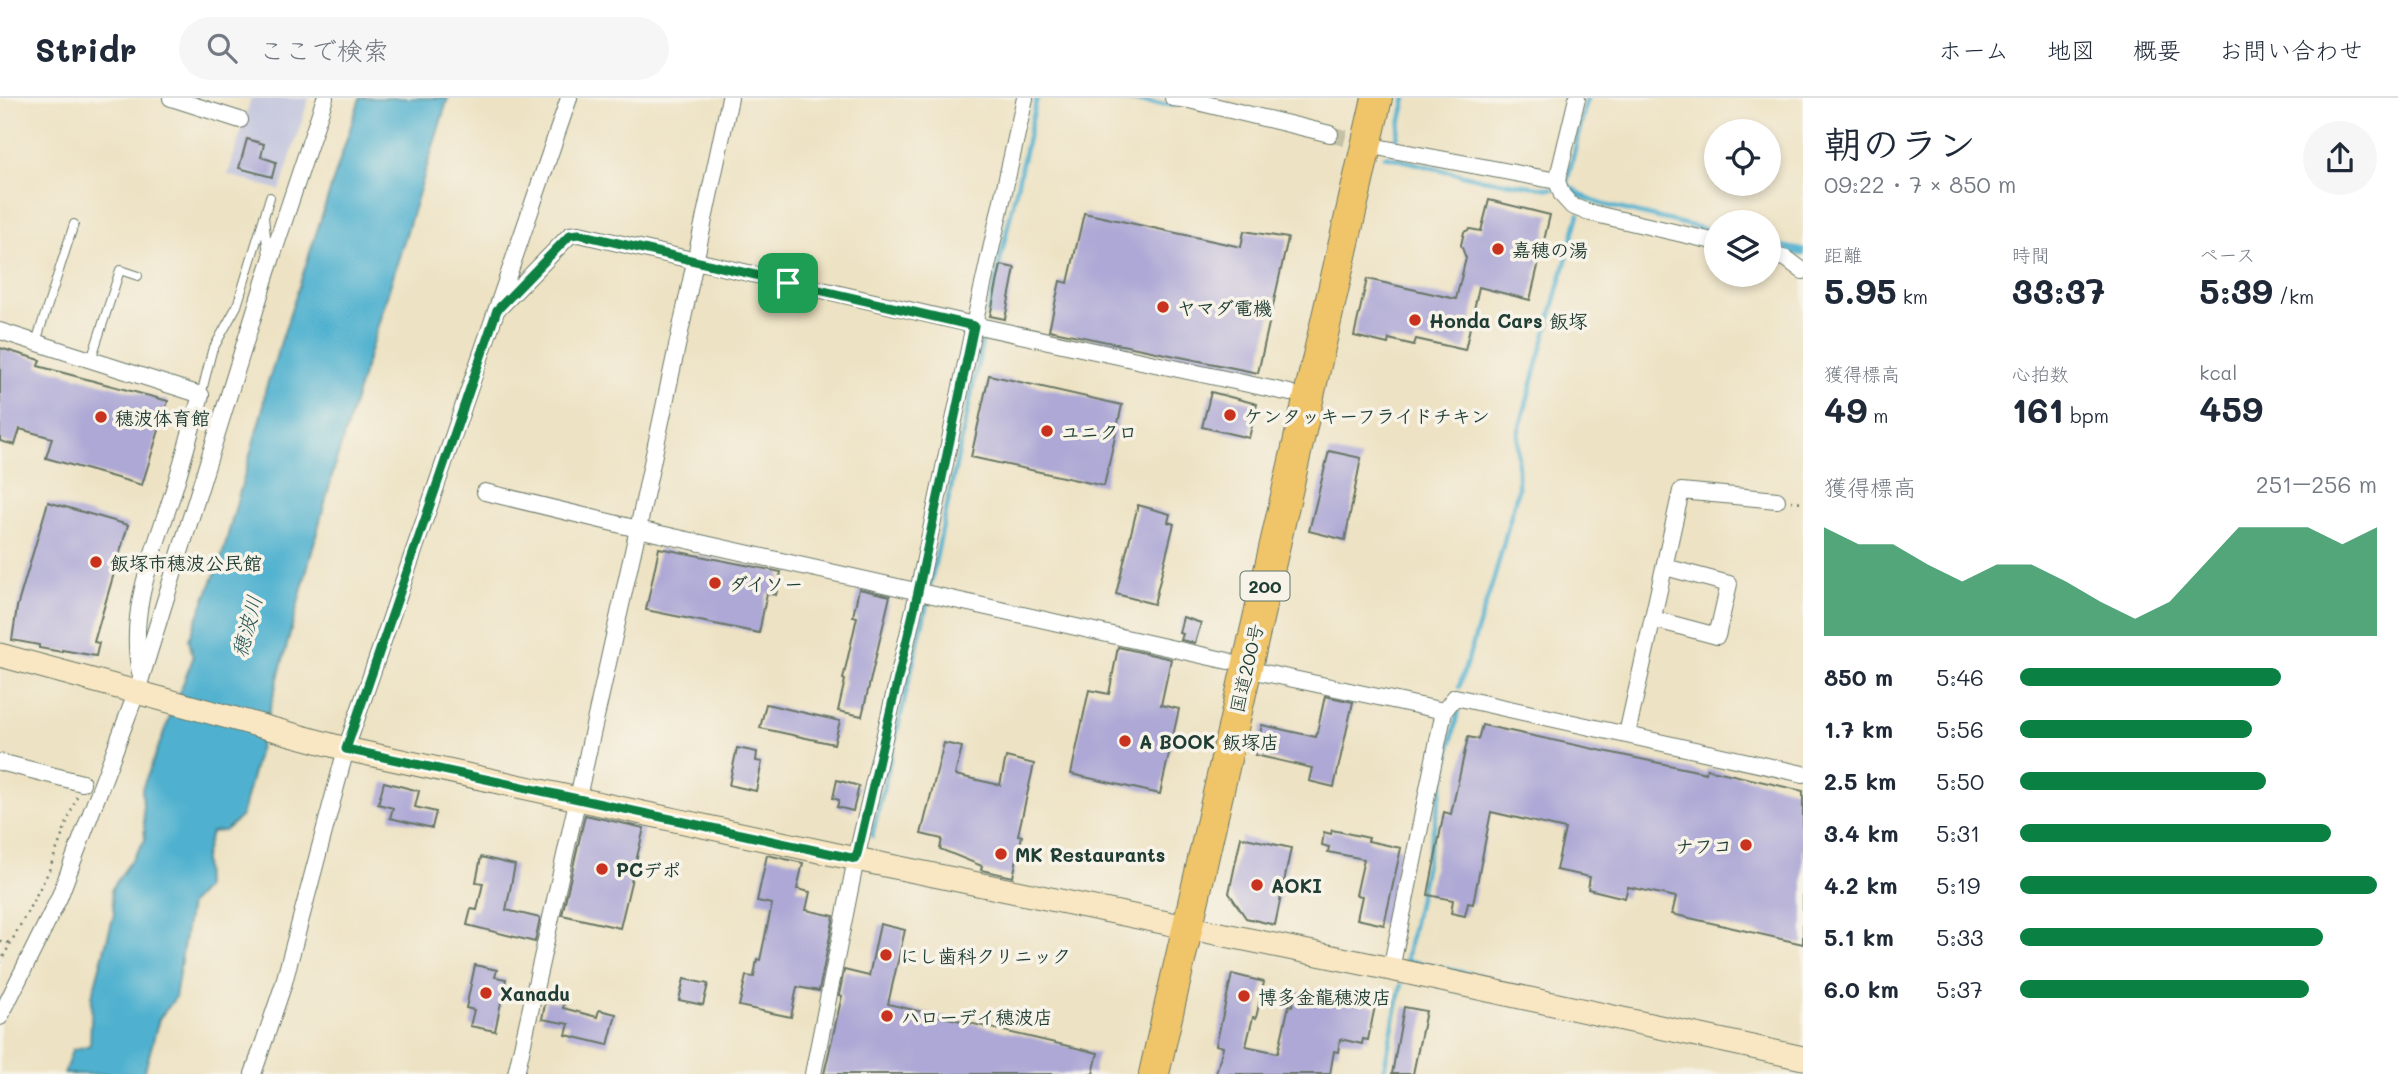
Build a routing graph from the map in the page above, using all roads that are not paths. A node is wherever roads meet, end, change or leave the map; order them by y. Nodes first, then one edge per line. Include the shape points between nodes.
1 (171, 98) edge
2 (325, 98) edge
3 (569, 98) edge
4 (730, 98) edge
5 (1025, 98) edge
6 (1173, 98) edge
7 (1357, 98) edge
8 (1377, 98) edge
9 (1577, 98) edge
10 (240, 120) dead end
11 (1330, 134) tunnel mouth
12 (1382, 148) tunnel mouth
13 (1557, 181) junction
14 (271, 197) dead end
15 (264, 217) junction
16 (74, 224) dead end
17 (1704, 239) edge
18 (1781, 257) edge
19 (696, 261) junction
20 (270, 264) junction
21 (1803, 271) edge
22 (138, 276) dead end
23 (497, 310) junction
24 (974, 326) junction
25 (0, 331) edge
26 (36, 342) junction
27 (92, 360) junction
28 (1290, 393) junction
29 (201, 395) junction
30 (485, 492) dead end
31 (1777, 500) dead end
32 (638, 529) junction
33 (1665, 567) junction
34 (918, 592) junction
35 (1653, 619) junction
36 (1, 655) edge
37 (1237, 665) junction
38 (141, 687) junction
39 (1444, 711) junction
40 (1627, 734) junction
41 (346, 749) junction
42 (0, 762) edge
43 (1803, 774) edge
44 (82, 783) dead end
45 (578, 799) junction
46 (856, 859) junction
47 (1180, 925) junction
48 (1391, 969) junction
49 (0, 1017) edge
50 (1803, 1058) edge
51 (253, 1074) edge
52 (516, 1074) edge
53 (813, 1074) edge
54 (1137, 1074) edge
55 (1154, 1074) edge

1 - 10 street
2 - 20 street
3 - 23 street
4 - 19 street
5 - 24 street
6 - 11 street
7 - 28 highway, 国道200号 / 200
8 - 37 highway, 国道200号 / 200
9 - 13 street
12 - 13 street
13 - 17 street via 1572,206 1587,212
14 - 15 lane
15 - 20 lane
15 - 29 lane via 237,306 212,351
16 - 26 lane
18 - 21 street
19 - 23 street via 570,235
19 - 24 street
19 - 32 street
20 - 38 street
22 - 27 lane via 120,270
23 - 41 street
24 - 28 street
24 - 34 street
25 - 26 street
26 - 27 street
27 - 29 street
28 - 37 highway, 国道200号 / 200
29 - 38 street via 139,601 136,636
30 - 32 street
31 - 33 street via 1681,491
32 - 34 street
32 - 45 street
33 - 35 street
33 - 35 street via 1729,584 1717,636
34 - 37 street
34 - 46 street
35 - 40 street
36 - 38 street
37 - 39 street
37 - 47 highway, 国道200号 / 200
38 - 41 street
38 - 49 street via 59,898
39 - 40 street via 1455,697
39 - 48 street
40 - 43 street
41 - 45 street
41 - 51 street via 283,986
42 - 44 street
45 - 46 street
45 - 52 street
46 - 47 street
46 - 53 street
47 - 48 street
47 - 54 highway, 国道200号 / 200
47 - 55 highway, 国道200号 / 200
48 - 50 street

